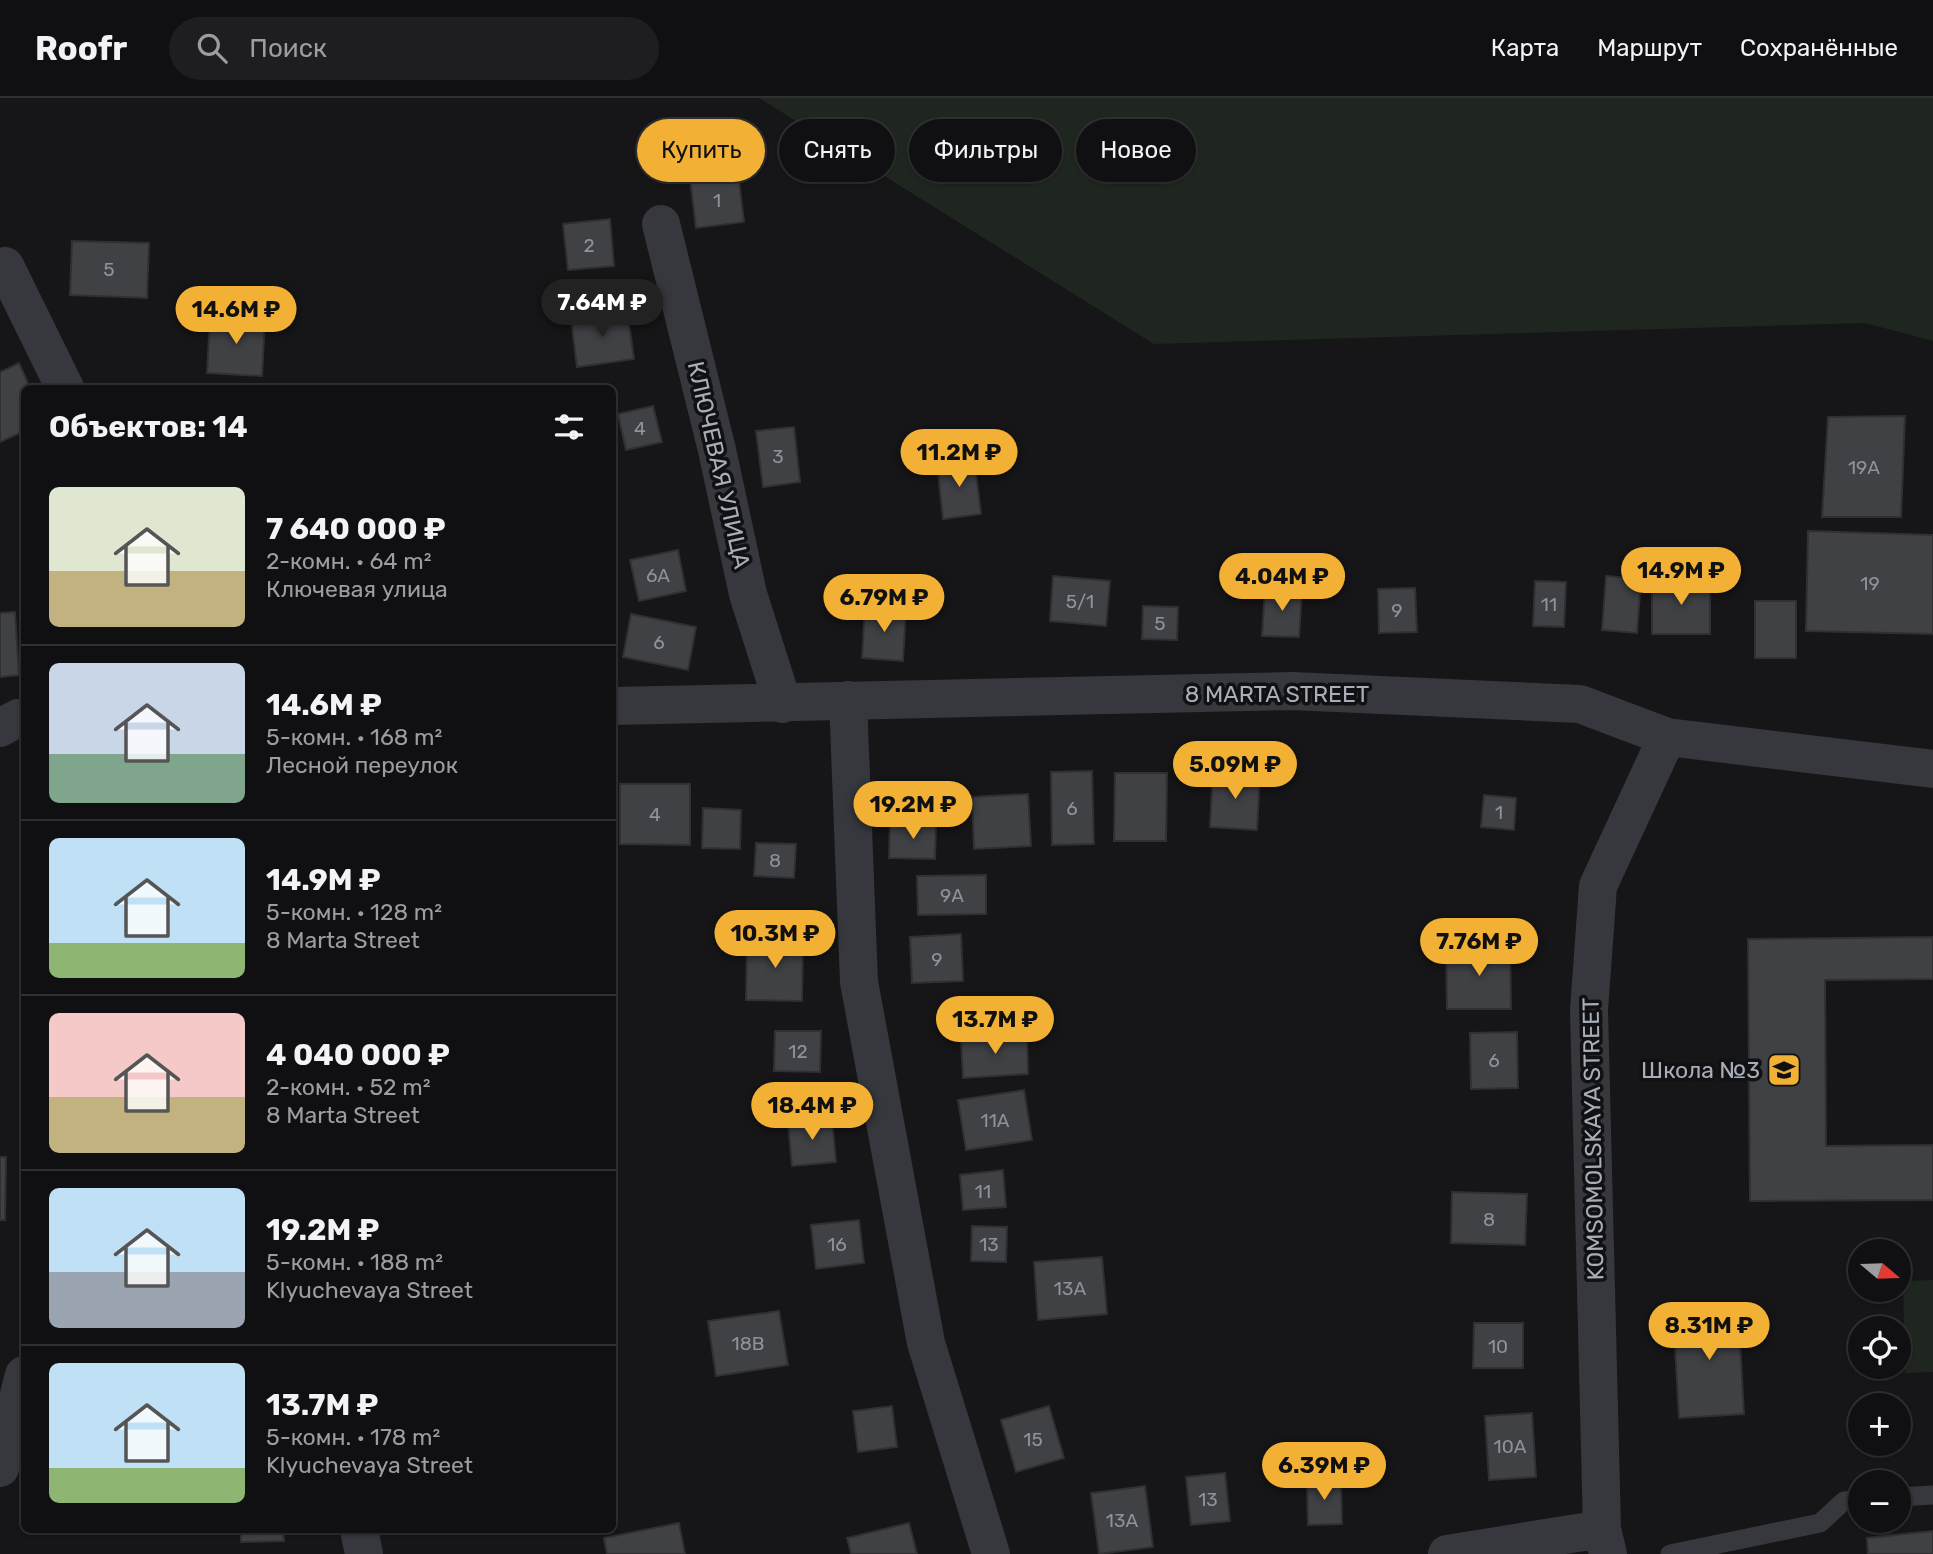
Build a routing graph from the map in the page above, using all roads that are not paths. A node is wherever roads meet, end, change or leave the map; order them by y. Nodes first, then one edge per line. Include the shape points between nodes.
1 (661, 224) dead end
2 (5, 266) dead end
3 (64, 385) edge
4 (848, 700) junction
5 (783, 704) junction
6 (616, 706) edge
7 (21, 718) edge
8 (0, 728) edge
9 (1667, 737) junction
10 (1933, 769) edge
11 (21, 1387) edge
12 (0, 1468) edge
13 (1933, 1495) edge
14 (1911, 1496) edge
15 (1848, 1501) edge
16 (360, 1533) edge
17 (1605, 1541) edge
18 (364, 1554) edge
19 (991, 1554) edge
20 (1447, 1554) edge
21 (1670, 1554) edge

1 - 5 street, КЛЮЧЕВАЯ УЛИЦА via 748,594
2 - 3 street
4 - 5 street, 8 MARTA STREET
4 - 9 street, 8 MARTA STREET via 1292,691 1580,705
4 - 19 street via 859,982 926,1343
5 - 6 street, 8 MARTA STREET
7 - 8 street
9 - 10 street, 8 MARTA STREET
9 - 17 street, KOMSOMOLSKAYA STREET via 1598,886 1589,1010
11 - 12 street
13 - 14 lane
15 - 21 lane via 1820,1523
16 - 18 street
17 - 20 street

